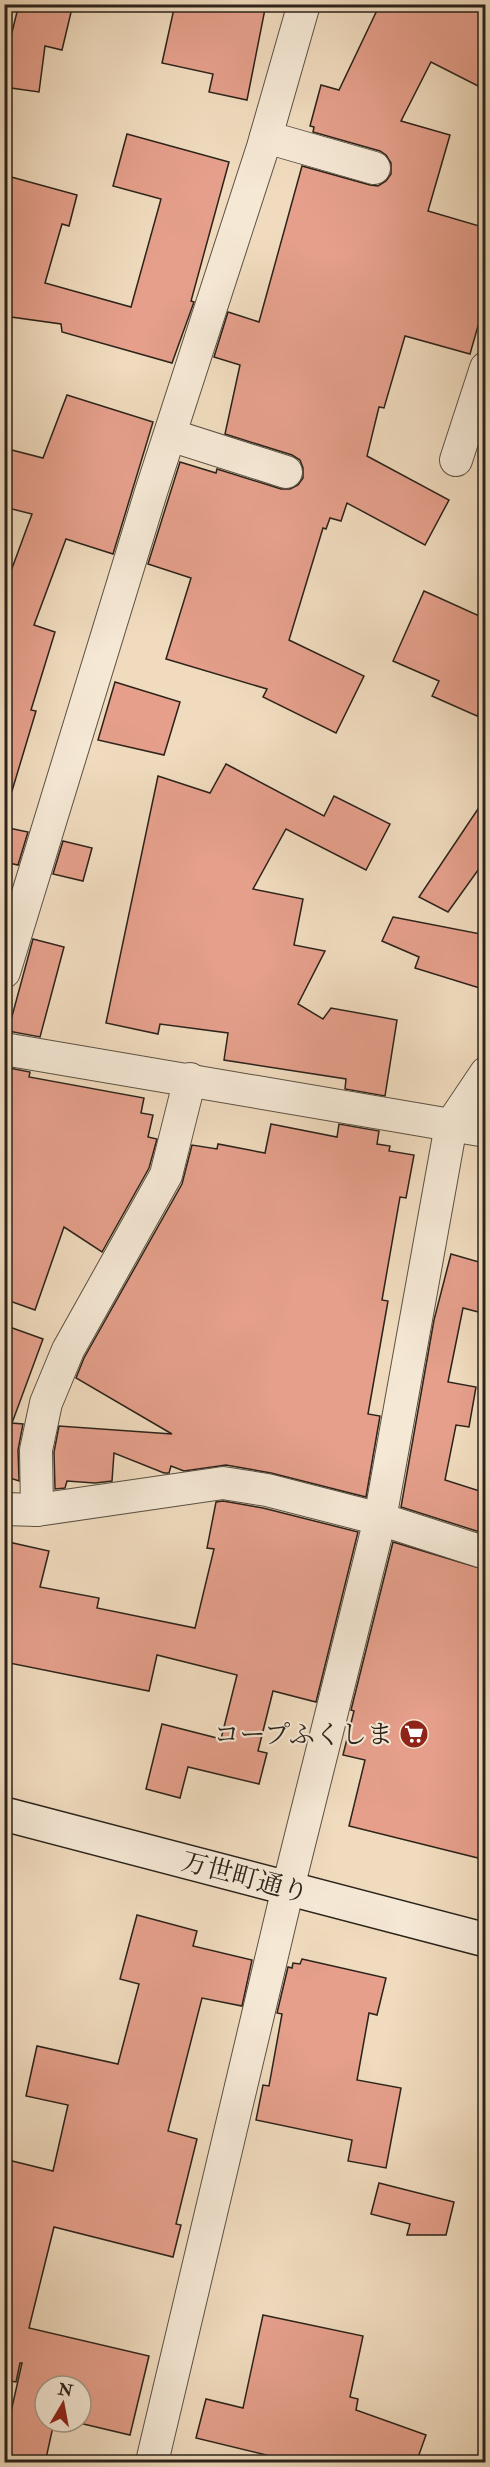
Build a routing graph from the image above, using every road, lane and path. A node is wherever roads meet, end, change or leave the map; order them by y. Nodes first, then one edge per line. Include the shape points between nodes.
1 (304, 4) edge
2 (266, 138) junction
3 (374, 168) dead end
4 (486, 368) edge
5 (170, 435) junction
6 (456, 460) dead end
7 (286, 471) dead end
8 (4, 972) edge
9 (4, 1049) edge
10 (486, 1073) edge
11 (190, 1079) junction
12 (451, 1125) junction
13 (486, 1131) edge
14 (4, 1509) edge
15 (37, 1510) junction
16 (380, 1519) junction
17 (486, 1553) edge
18 (4, 1814) edge
19 (288, 1888) junction
20 (486, 1940) edge
21 (152, 2463) edge

1 - 2 street
2 - 3 street
2 - 5 street
4 - 6 street
5 - 7 street
5 - 8 street
9 - 11 street
10 - 12 street
11 - 12 street
11 - 15 street via 166,1175 68,1350 46,1403 36,1450
12 - 13 street
12 - 16 street
14 - 15 street
15 - 16 street via 223,1483 267,1490
16 - 17 street
16 - 19 street
18 - 19 street, 万世町通り
19 - 20 street, 万世町通り
19 - 21 street

